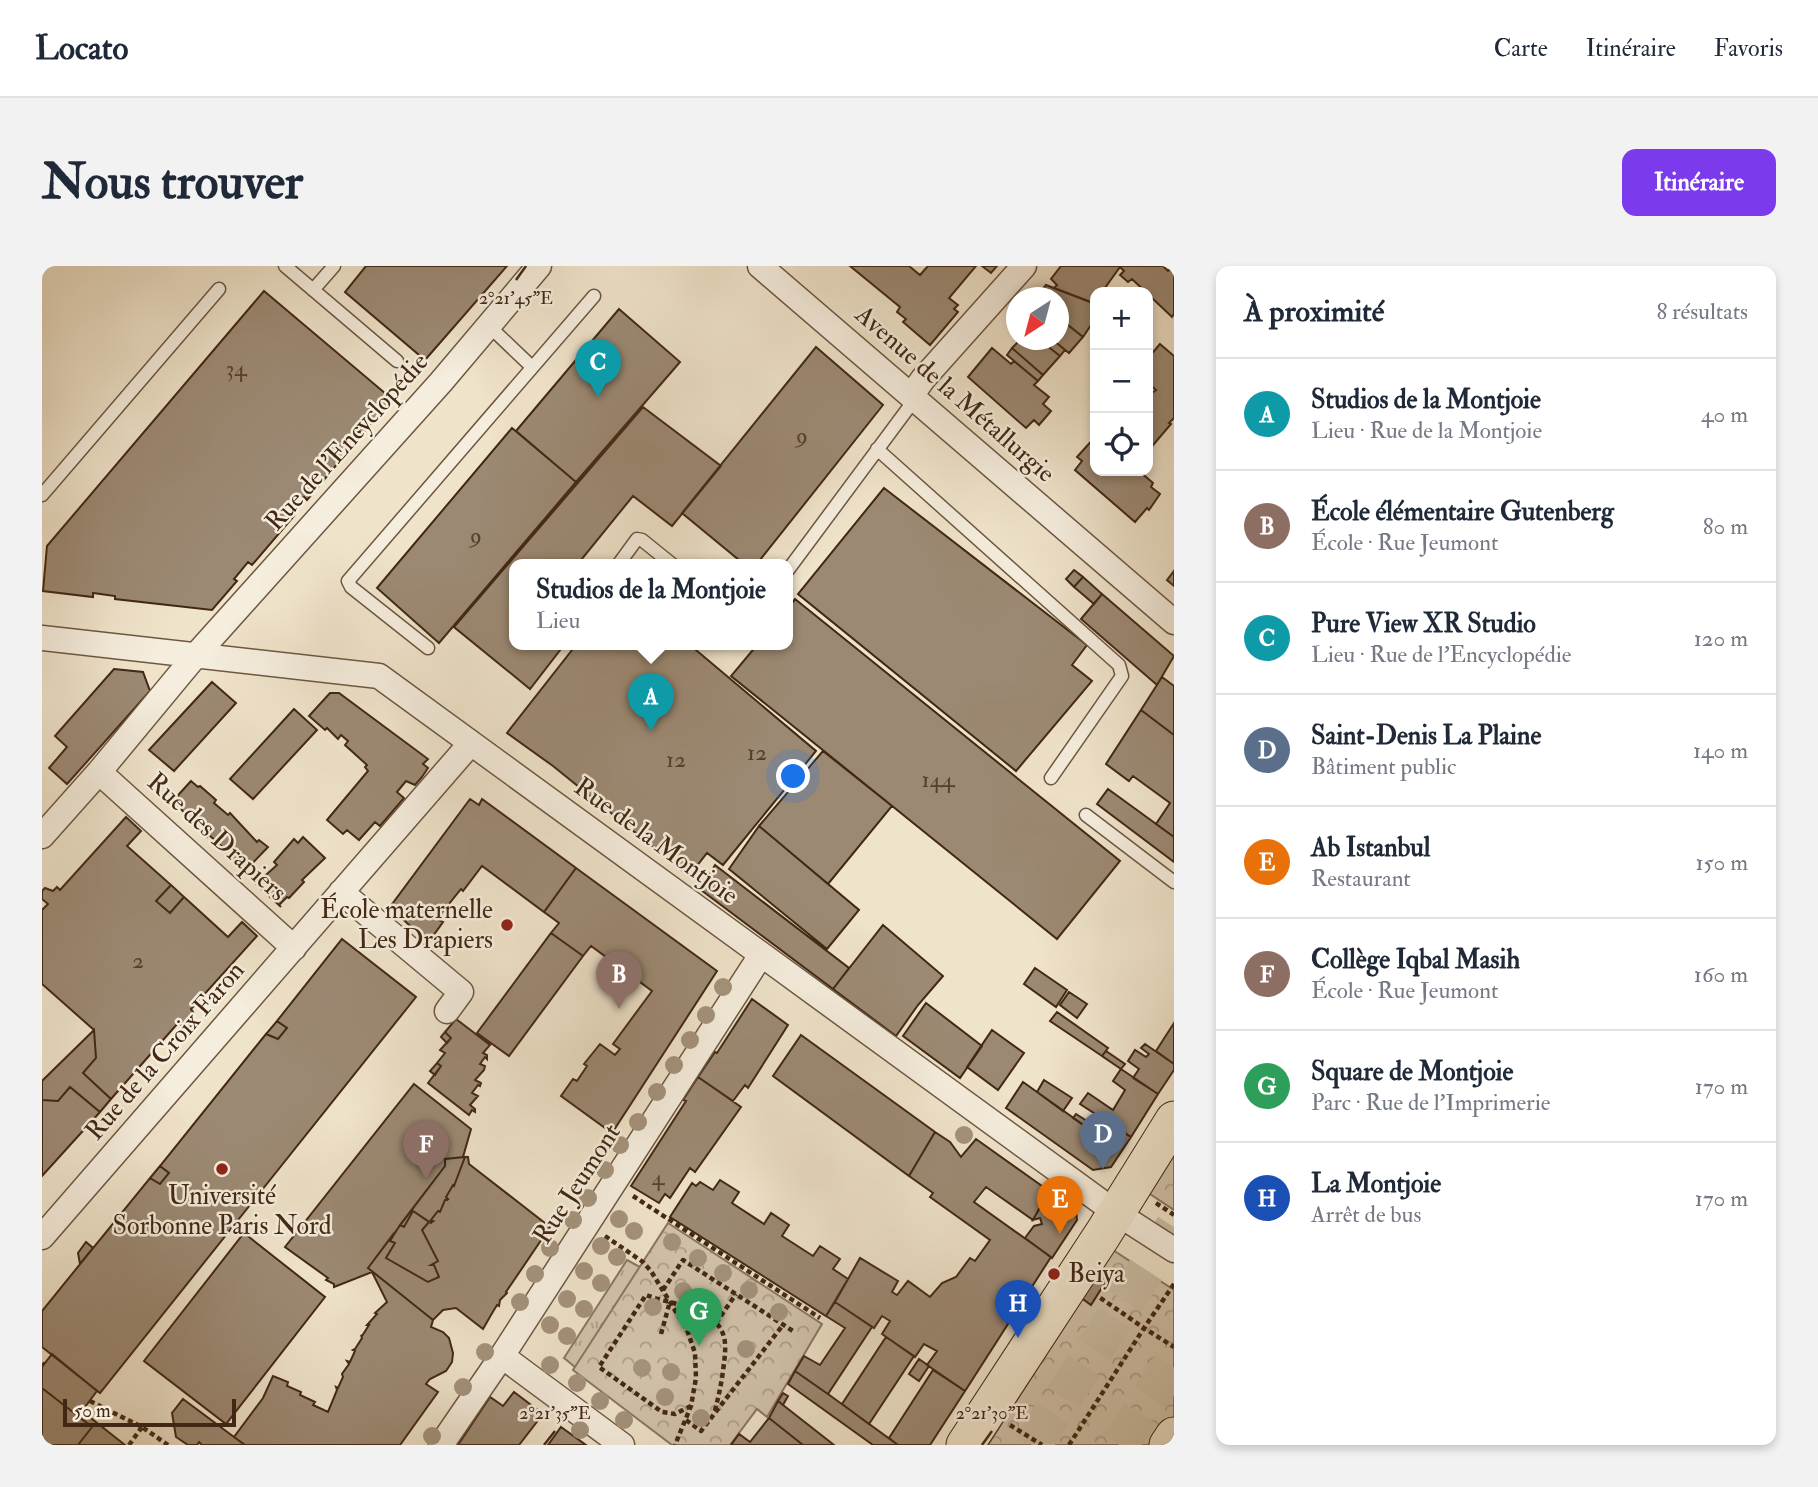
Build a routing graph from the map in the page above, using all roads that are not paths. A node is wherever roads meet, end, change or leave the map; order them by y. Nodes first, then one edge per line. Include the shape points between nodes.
1 (285, 266) edge
2 (334, 266) edge
3 (540, 266) edge
4 (760, 266) edge
5 (1024, 266) edge
6 (219, 289) dead end
7 (313, 290) junction
8 (594, 296) dead end
9 (489, 326) junction
10 (397, 361) dead end
11 (533, 367) junction
12 (913, 397) junction
13 (877, 449) junction
14 (42, 495) edge
15 (622, 559) edge
16 (666, 559) edge
17 (793, 563) edge
18 (1174, 622) edge
19 (42, 638) edge
20 (428, 648) dead end
21 (196, 655) junction
22 (471, 743) junction
23 (99, 772) junction
24 (1051, 778) dead end
25 (1086, 815) dead end
26 (42, 836) edge
27 (1174, 882) edge
28 (341, 892) junction
29 (299, 941) junction
30 (761, 955) junction
31 (447, 1011) dead end
32 (1174, 1120) edge
33 (1115, 1212) junction
34 (42, 1237) edge
35 (1174, 1250) edge
36 (502, 1356) junction
37 (1174, 1436) edge
38 (441, 1445) edge
39 (622, 1445) edge
40 (965, 1445) edge
41 (1168, 1445) edge

1 - 7 lane
2 - 7 lane
3 - 9 street, Rue de l'Encyclopédie
4 - 12 street, Avenue de la Métallurgie
5 - 12 street via 923,379
6 - 14 lane
7 - 10 lane
8 - 11 lane
9 - 11 lane
9 - 21 street, Rue de l'Encyclopédie
11 - 20 lane via 348,581
12 - 13 lane
12 - 18 street, Avenue de la Métallurgie
13 - 17 lane
13 - 24 lane via 1119,665 1122,676
15 - 16 lane via 637,539
19 - 21 street, Rue de la Montjoie
21 - 22 street, Rue de la Montjoie via 379,676
21 - 23 street, Rue de l'Encyclopédie
22 - 28 street, Rue de la Croix Faron
22 - 30 street, Rue de la Montjoie
23 - 26 street, Rue de l'Encyclopédie
23 - 29 street, Rue des Drapiers
25 - 27 lane
28 - 29 street, Rue de la Croix Faron
28 - 31 street via 461,992
29 - 34 street, Rue de la Croix Faron
30 - 33 street, Rue de la Montjoie
30 - 36 street, Rue Jeumont
32 - 33 main road
33 - 35 street, Rue de la Montjoie
33 - 40 main road
36 - 38 street, Rue Jeumont
36 - 39 street
37 - 41 main road

